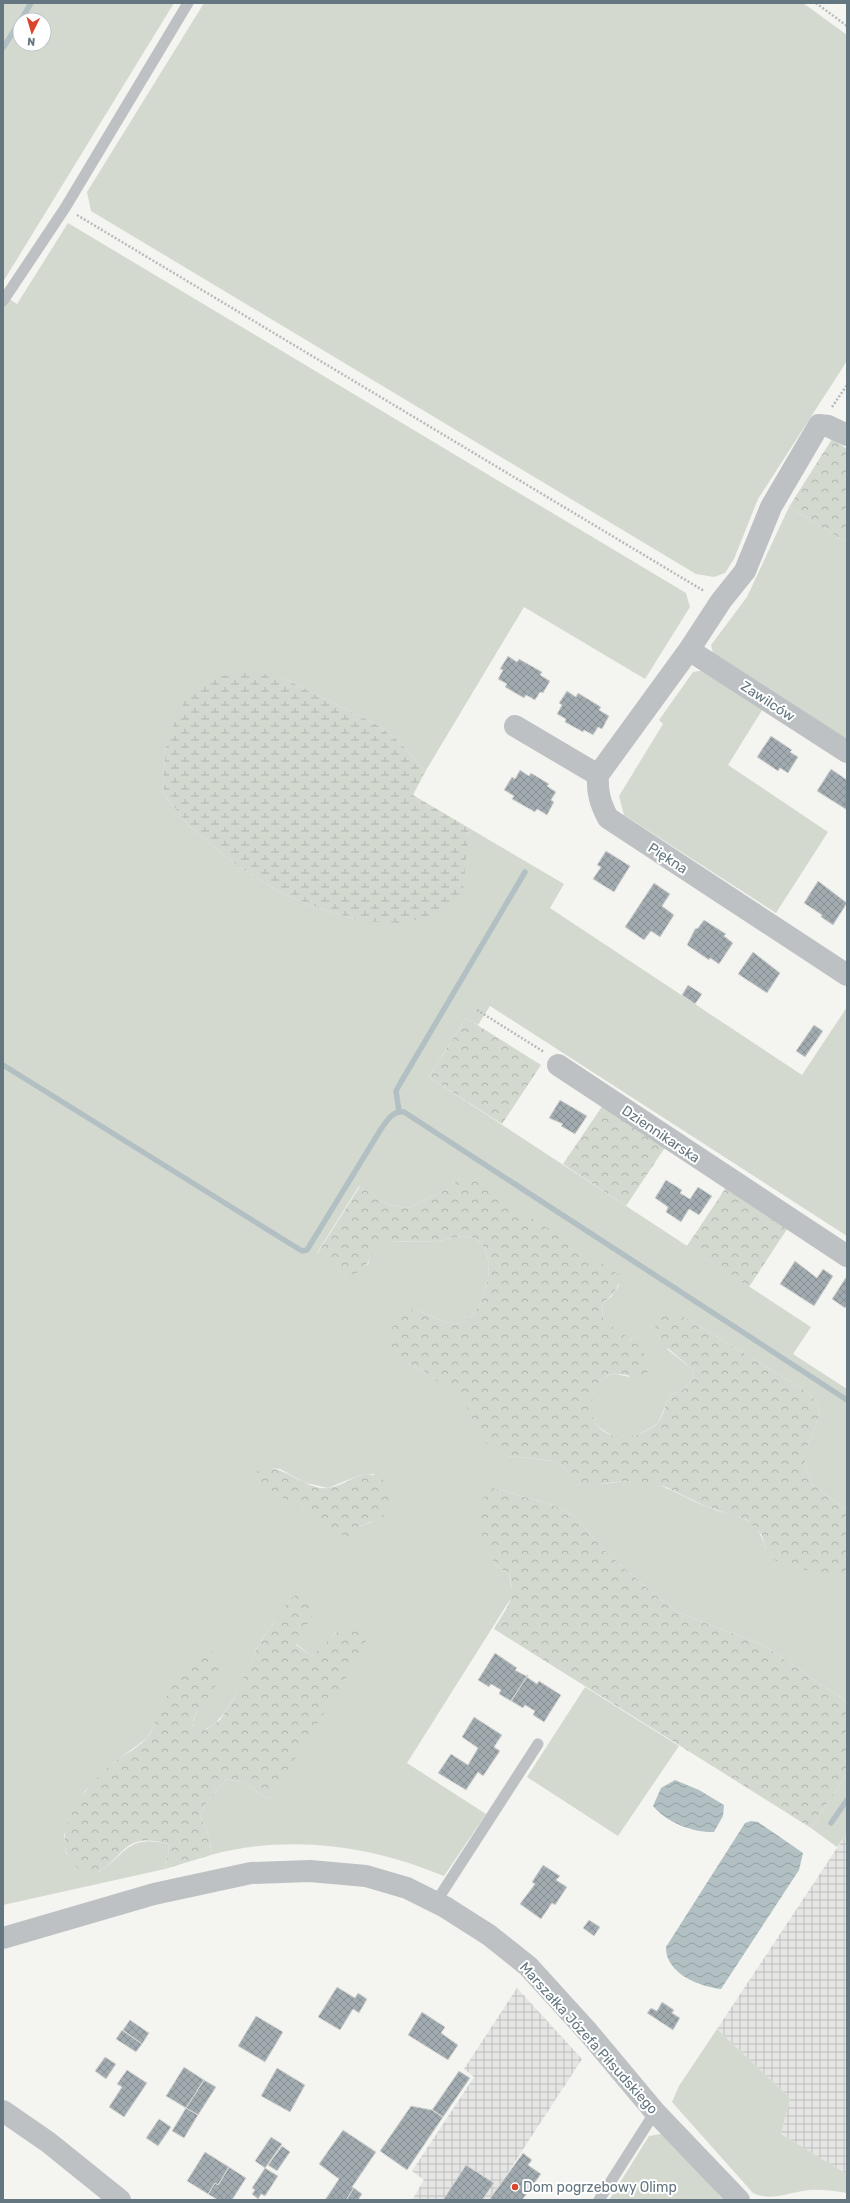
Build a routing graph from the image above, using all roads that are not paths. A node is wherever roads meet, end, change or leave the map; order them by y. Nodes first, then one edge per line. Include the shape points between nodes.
1 (188, 3) edge
2 (3, 301) edge
3 (847, 435) edge
4 (689, 650) junction
5 (516, 726) dead end
6 (847, 752) edge
7 (598, 775) junction
8 (847, 975) edge
9 (558, 1065) road end
10 (847, 1256) edge
11 (538, 1744) dead end
12 (436, 1902) junction
13 (3, 1938) edge
14 (3, 2111) edge
15 (656, 2112) junction
16 (120, 2200) edge
17 (599, 2200) edge
18 (739, 2200) edge

1 - 2 lane via 65,208
3 - 4 street via 828,426 819,425 771,507 745,572 721,601
4 - 6 street, Zawilców
4 - 7 street
5 - 7 street
7 - 8 street, Piękna via 597,790 600,804 608,818
9 - 10 street, Dziennikarska
11 - 12 lane
12 - 13 street, Marszałka Józefa Piłsudskiego via 407,1888 366,1876 310,1871 251,1873 154,1894
12 - 15 street, Marszałka Józefa Piłsudskiego via 489,1935 528,1966
14 - 16 street via 48,2142
15 - 17 lane
15 - 18 street, Marszałka Józefa Piłsudskiego

